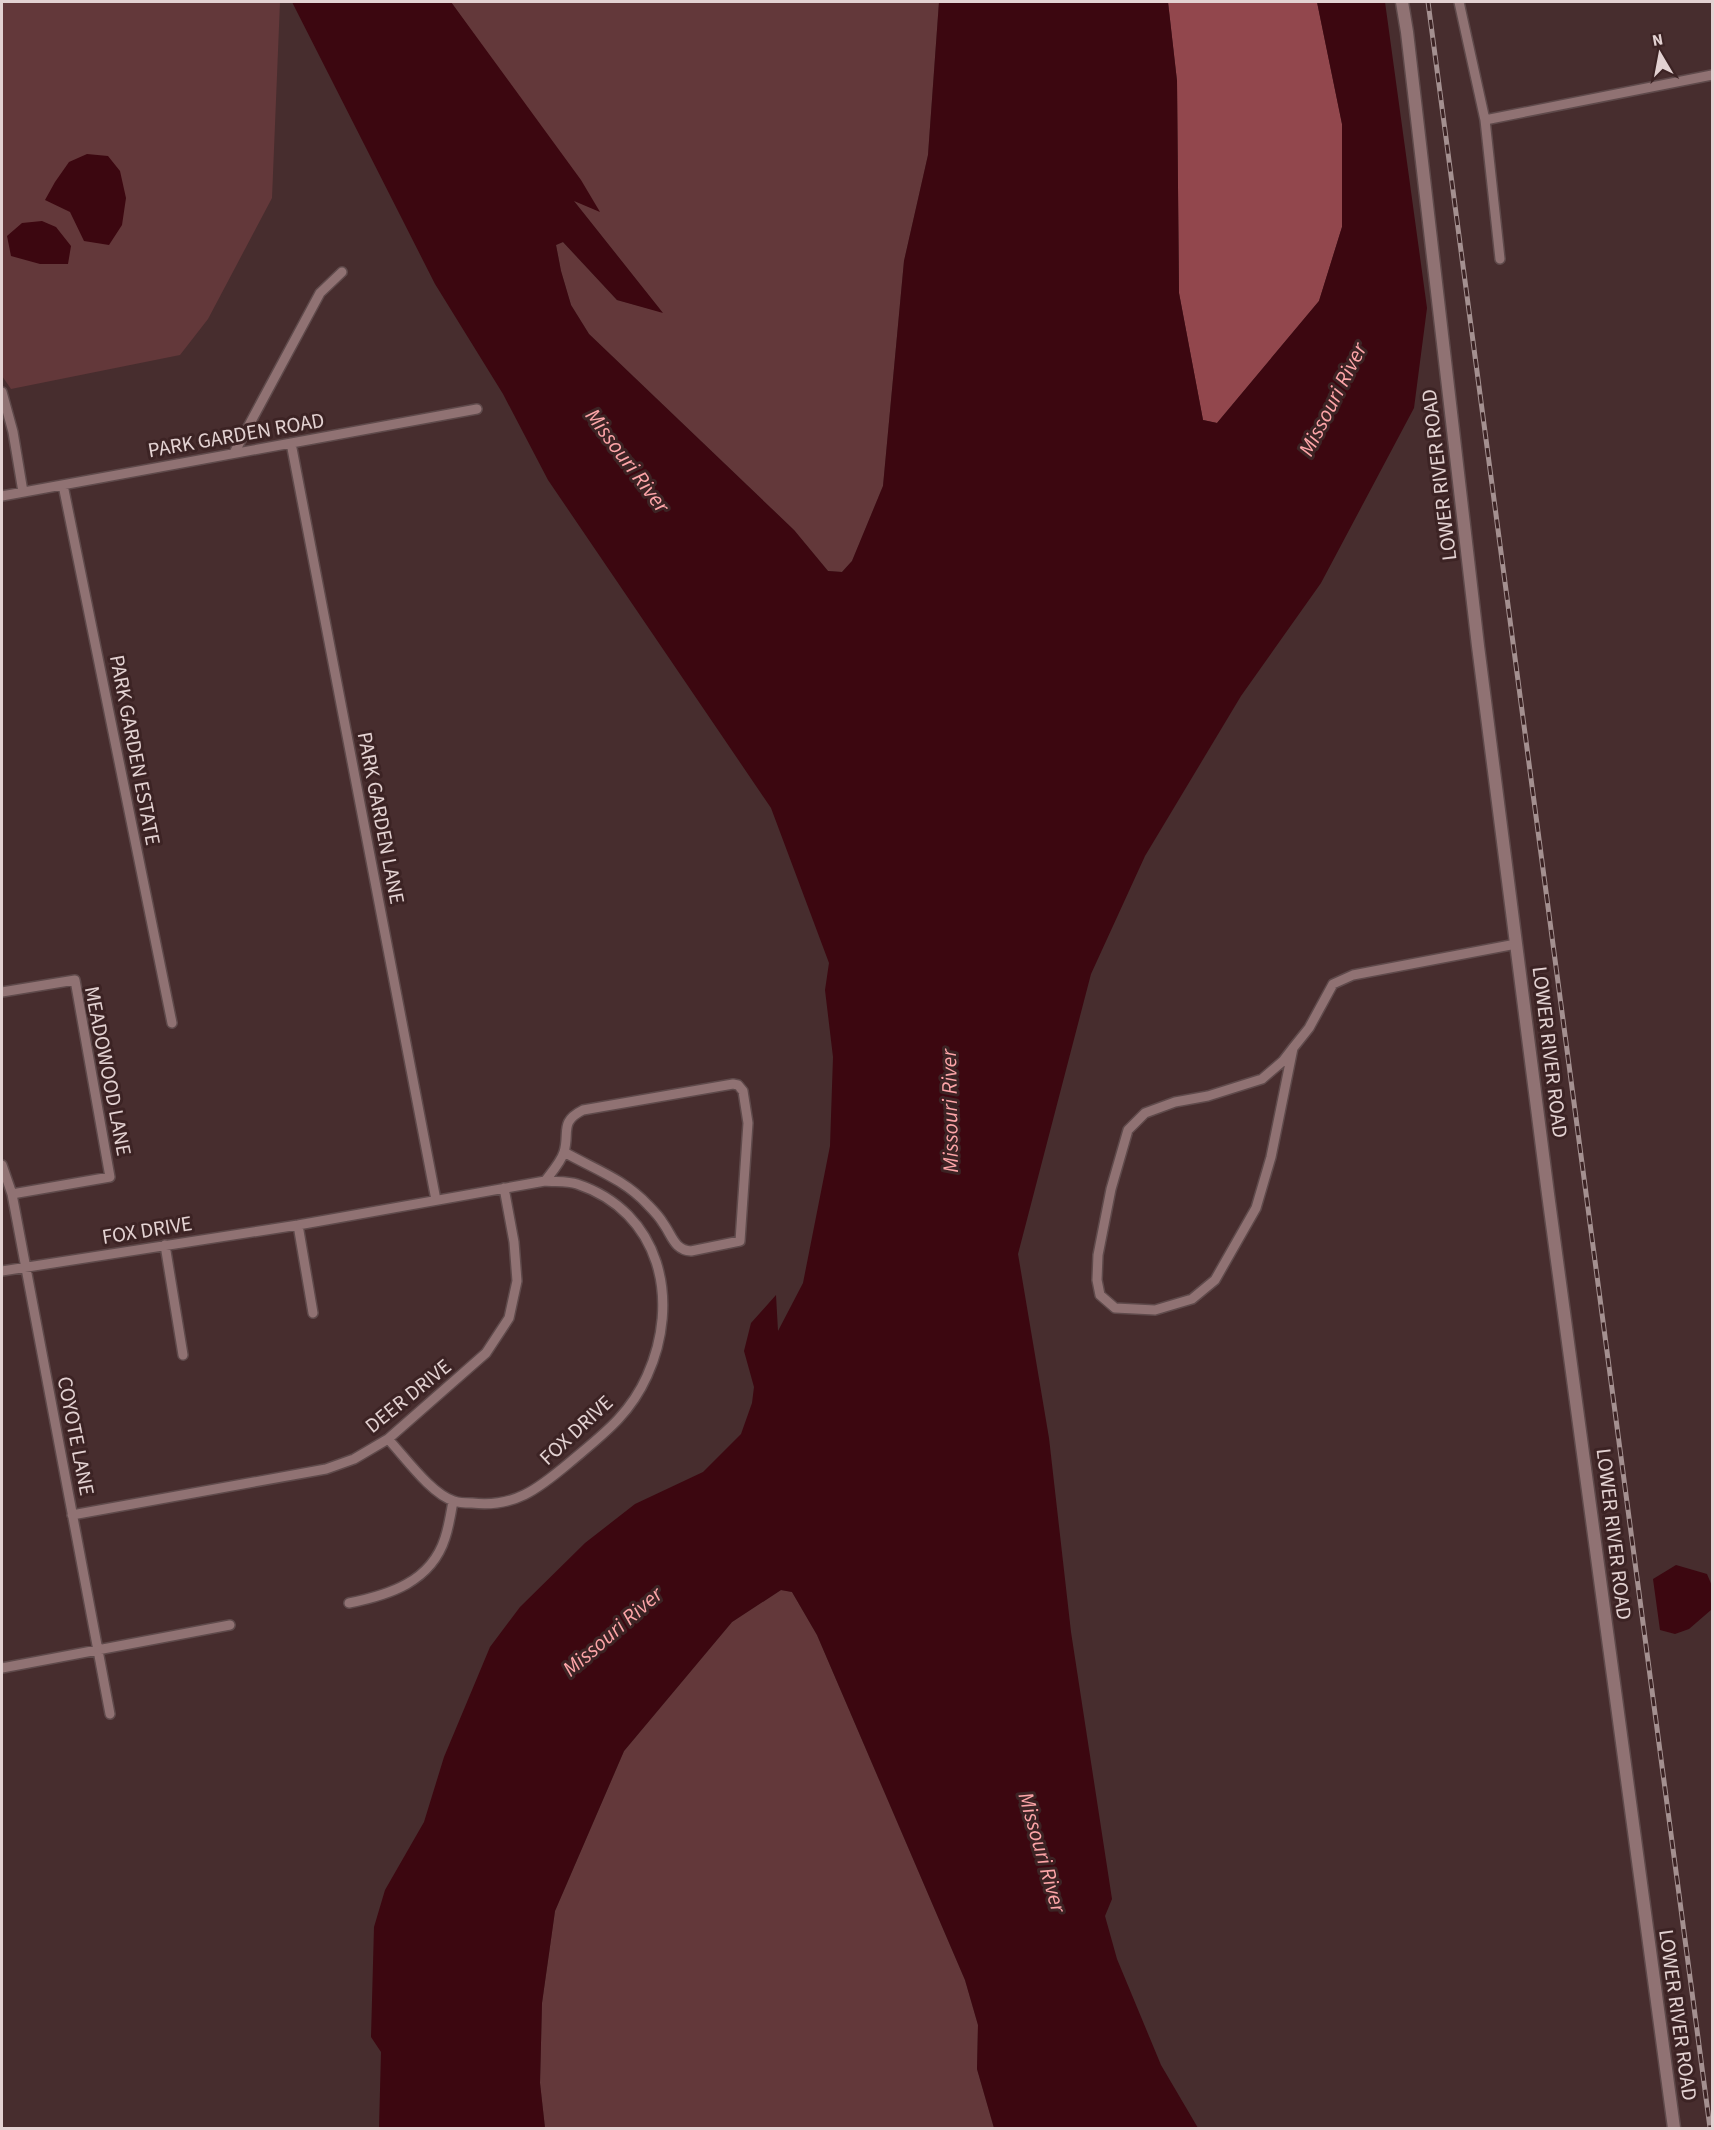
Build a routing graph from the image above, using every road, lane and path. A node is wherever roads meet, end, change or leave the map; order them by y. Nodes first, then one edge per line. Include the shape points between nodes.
1 (1402, 2) edge
2 (1459, 2) edge
3 (1713, 75) edge
4 (1485, 120) junction
5 (1500, 259) dead end
6 (342, 272) dead end
7 (2, 392) edge
8 (477, 409) dead end
9 (291, 443) junction
10 (234, 453) junction
11 (63, 485) junction
12 (23, 492) junction
13 (2, 496) edge
14 (1516, 944) junction
15 (2, 992) edge
16 (172, 1023) dead end
17 (1293, 1048) junction
18 (564, 1152) junction
19 (2, 1166) edge
20 (545, 1181) junction
21 (504, 1188) junction
22 (12, 1194) junction
23 (436, 1200) junction
24 (298, 1225) junction
25 (165, 1245) junction
26 (25, 1267) junction
27 (2, 1271) edge
28 (313, 1313) dead end
29 (183, 1355) dead end
30 (388, 1439) junction
31 (453, 1501) junction
32 (72, 1515) junction
33 (349, 1604) dead end
34 (230, 1625) dead end
35 (97, 1650) junction
36 (2, 1668) edge
37 (110, 1714) dead end
38 (1674, 2128) edge

1 - 14 street, LOWER RIVER ROAD
2 - 4 street
3 - 4 street
4 - 5 street
6 - 10 street via 320,293
7 - 12 street
8 - 9 street, PARK GARDEN ROAD
9 - 10 street, PARK GARDEN ROAD
9 - 23 street, PARK GARDEN LANE
10 - 11 street, PARK GARDEN ROAD
11 - 12 street, PARK GARDEN ROAD
11 - 16 street, PARK GARDEN ESTATE
12 - 13 street, PARK GARDEN ROAD
14 - 17 street, LOWER RIVER ROAD via 1353,975 1333,984
14 - 38 street, LOWER RIVER ROAD
15 - 22 street, MEADOWOOD LANE via 75,980 110,1177
17 - 17 street, LOWER RIVER ROAD via 1262,1079 1155,1109 1128,1130 1098,1256 1100,1295 1115,1308 1155,1310 1192,1299 1215,1280 1256,1208 1271,1157
18 - 18 street via 567,1122 583,1110 738,1085 743,1091 748,1123 740,1241 684,1251 628,1185
18 - 20 street
19 - 22 street, COYOTE LANE
20 - 21 street, FOX DRIVE
20 - 31 street, FOX DRIVE via 575,1184 597,1193 625,1211 645,1235 662,1282 658,1346 647,1376 620,1420 541,1486 513,1501 487,1505
21 - 23 street, FOX DRIVE
21 - 30 street, DEER DRIVE via 517,1281 509,1318 486,1353
22 - 26 street, COYOTE LANE
23 - 24 street, FOX DRIVE
24 - 25 street, FOX DRIVE
24 - 28 street
25 - 26 street, FOX DRIVE
25 - 29 street
26 - 27 street, FOX DRIVE
26 - 32 street, COYOTE LANE
30 - 31 street via 434,1488
30 - 32 street, DEER DRIVE via 354,1459 326,1469
31 - 33 street via 445,1540 432,1563 409,1585
32 - 35 street, COYOTE LANE
34 - 35 street
35 - 36 street
35 - 37 street, COYOTE LANE

